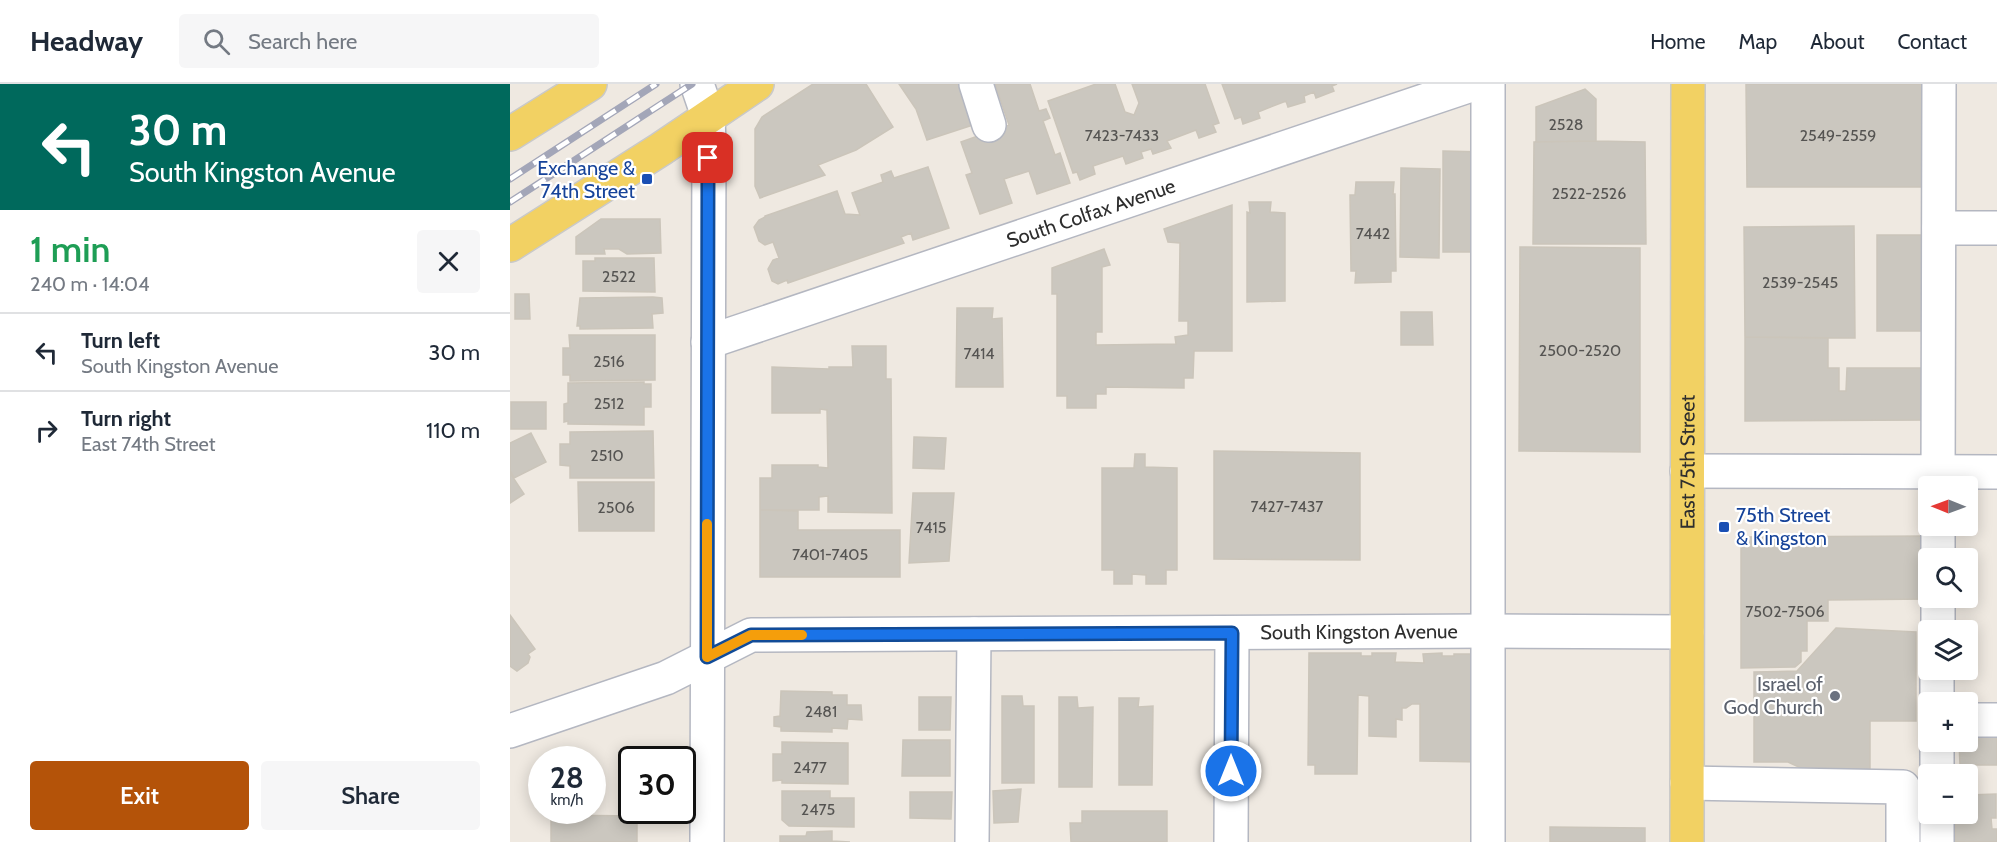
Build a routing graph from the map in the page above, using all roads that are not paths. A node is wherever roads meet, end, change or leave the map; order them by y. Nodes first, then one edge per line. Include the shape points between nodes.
1 (590, 84) edge
2 (697, 84) edge
3 (757, 84) edge
4 (975, 84) edge
5 (1474, 84) edge
6 (1488, 84) edge
7 (1688, 84) edge
8 (1939, 84) edge
9 (708, 116) junction
10 (989, 125) dead end
11 (510, 134) edge
12 (1938, 228) junction
13 (1997, 228) edge
14 (510, 245) edge
15 (708, 342) junction
16 (1687, 471) junction
17 (1997, 472) edge
18 (1938, 476) edge
19 (1963, 476) edge
20 (1918, 478) edge
21 (1488, 631) junction
22 (1687, 632) junction
23 (1232, 633) junction
24 (974, 634) junction
25 (707, 657) junction
26 (1978, 720) edge
27 (1997, 720) edge
28 (510, 731) edge
29 (1687, 783) junction
30 (1937, 824) edge
31 (706, 842) edge
32 (972, 842) edge
33 (1231, 842) edge
34 (1488, 842) edge
35 (1687, 842) edge
36 (1903, 842) edge
37 (1937, 842) edge

1 - 11 main road
2 - 9 street
3 - 9 main road
4 - 10 street
5 - 15 street, South Colfax Avenue
6 - 21 street
7 - 16 main road, East 75th Street
8 - 12 street
9 - 14 main road
9 - 15 street
12 - 13 street
12 - 18 street
15 - 25 street
16 - 20 street
16 - 22 main road, East 75th Street
17 - 19 street
21 - 22 street, South Kingston Avenue
21 - 23 street, South Kingston Avenue
21 - 34 street
22 - 29 main road, East 75th Street
23 - 24 street, South Kingston Avenue
23 - 33 street
24 - 25 street, South Kingston Avenue via 751,635
24 - 32 street
25 - 28 street, South Kingston Avenue via 666,678
25 - 31 street
26 - 27 street
29 - 35 main road, East 75th Street
29 - 36 street via 1903,787
30 - 37 street

